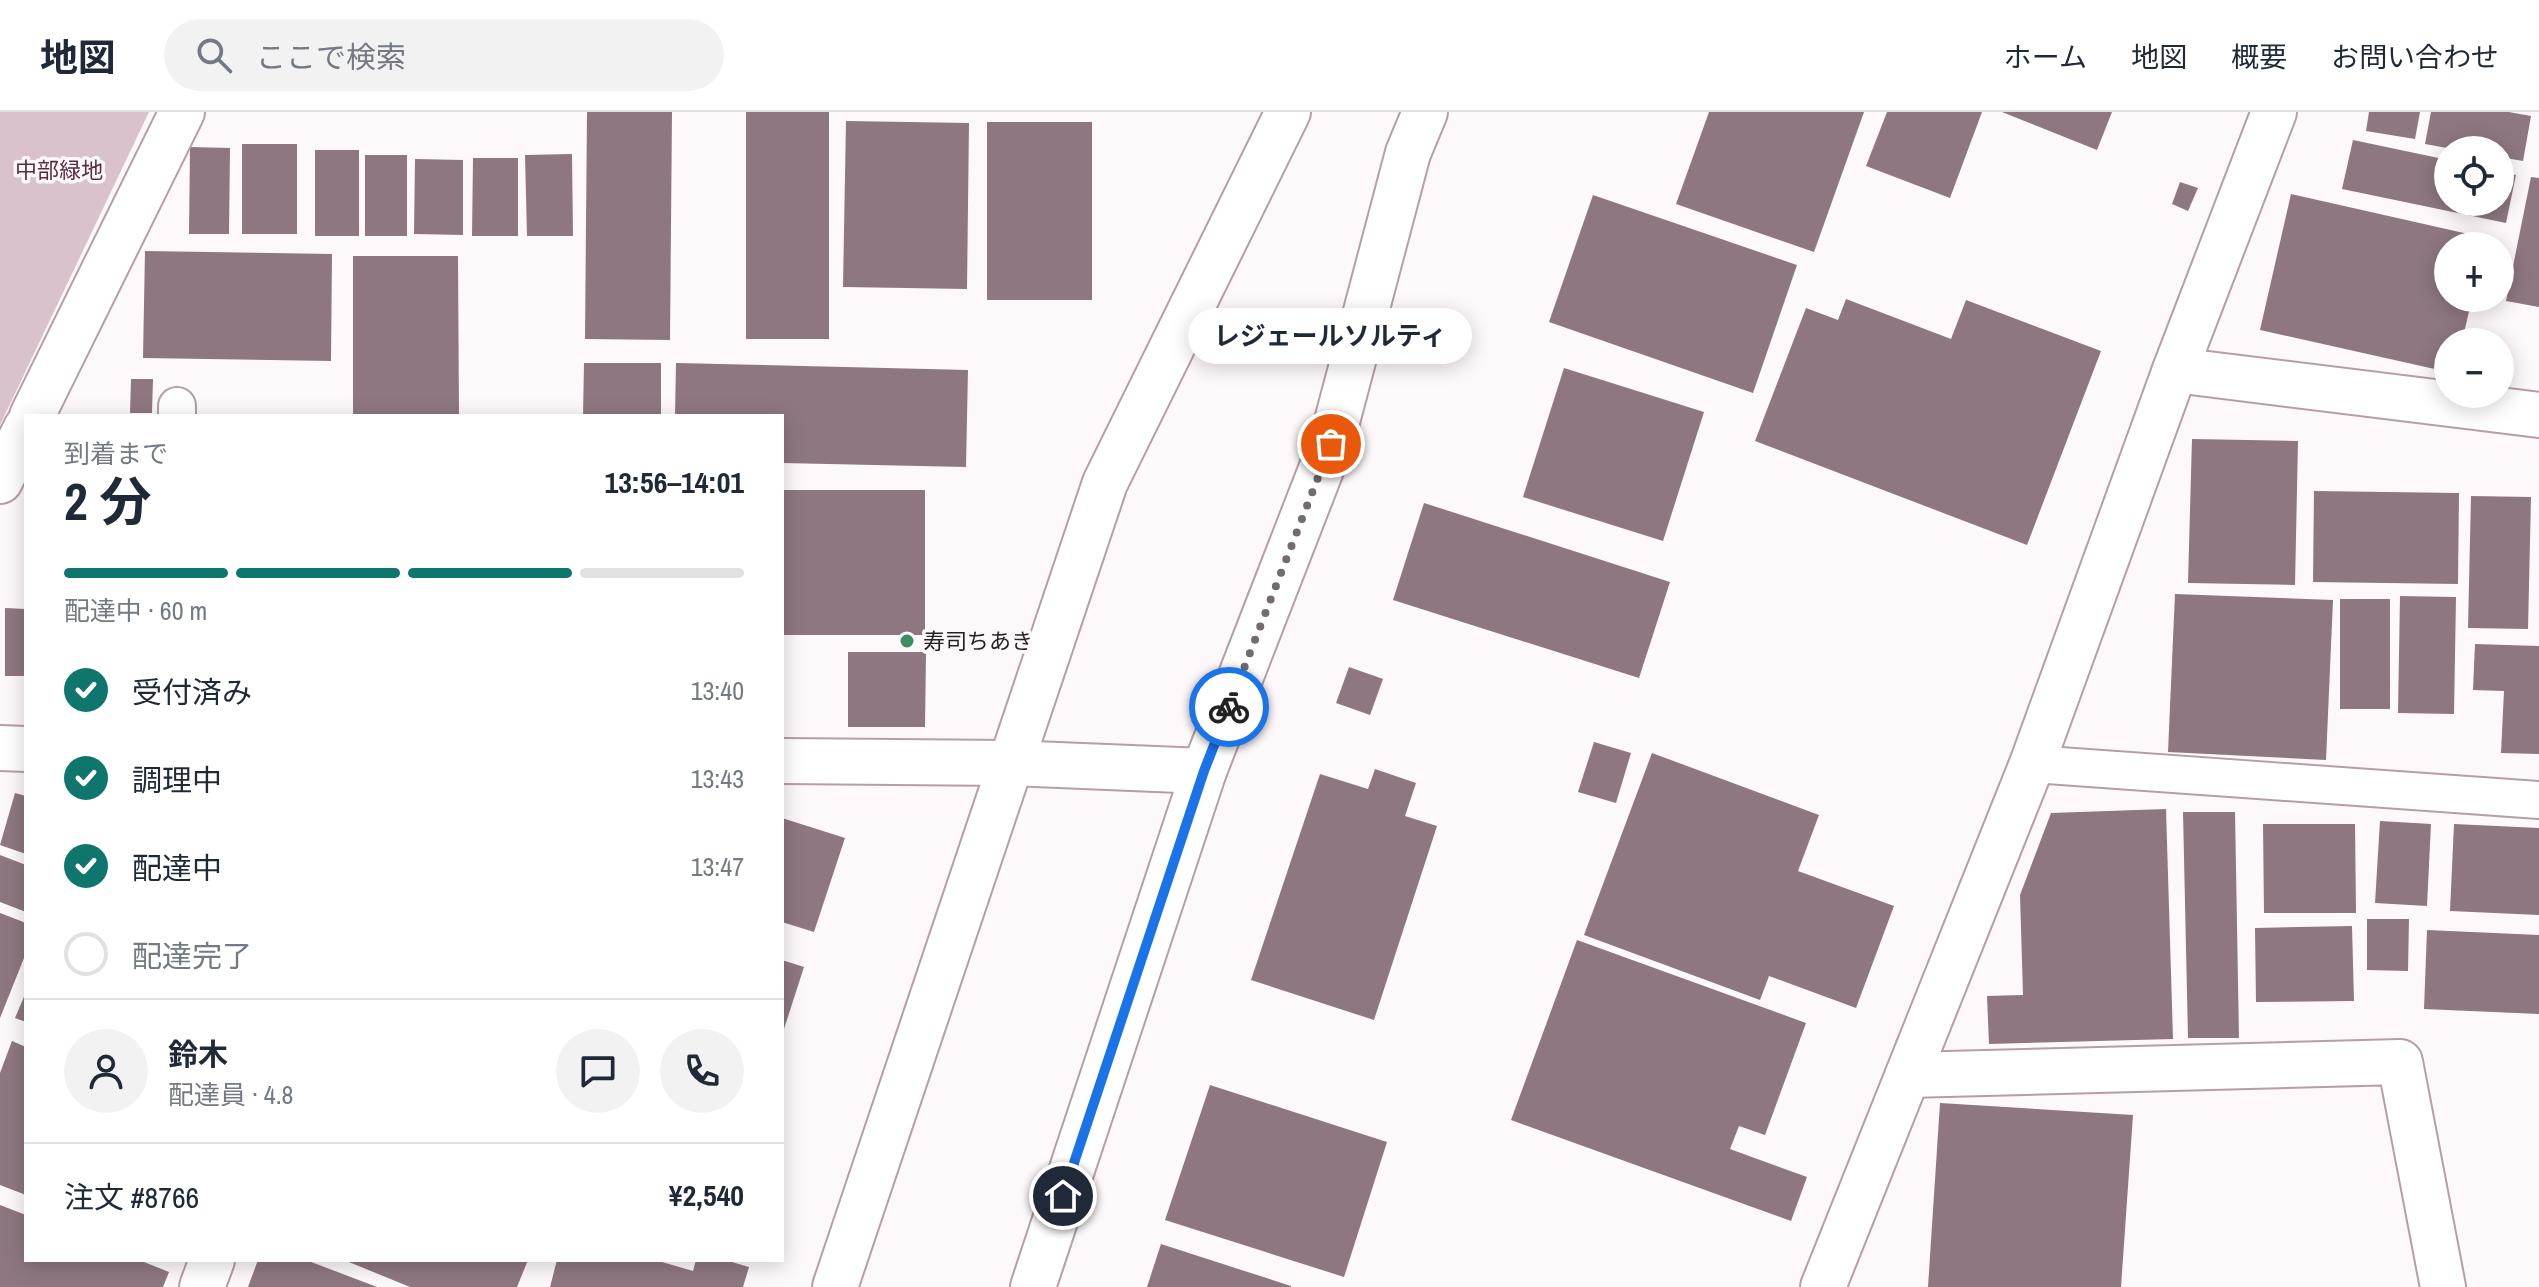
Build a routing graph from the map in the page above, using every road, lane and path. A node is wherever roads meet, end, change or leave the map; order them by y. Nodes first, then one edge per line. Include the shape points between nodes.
1 (182, 112) edge
2 (1288, 112) edge
3 (1425, 112) edge
4 (2274, 112) edge
5 (2175, 370) junction
6 (33, 414) edge
7 (2539, 415) edge
8 (24, 432) edge
9 (0, 481) edge
10 (0, 748) edge
11 (24, 749) edge
12 (784, 761) edge
13 (1008, 763) junction
14 (2032, 764) junction
15 (1204, 771) junction
16 (2539, 800) edge
17 (1908, 1075) junction
18 (211, 1262) edge
19 (202, 1287) edge
20 (835, 1287) edge
21 (1033, 1287) edge
22 (1823, 1287) edge
23 (2443, 1287) edge

1 - 6 street
2 - 13 street via 1105,483
3 - 15 street via 1408,153 1331,444
4 - 5 street
5 - 7 street
5 - 14 street
8 - 9 street
10 - 11 street
12 - 13 street
13 - 15 street
13 - 20 street
14 - 16 lane
14 - 17 street
15 - 21 street
17 - 22 street
17 - 23 street via 2400,1062
18 - 19 street

